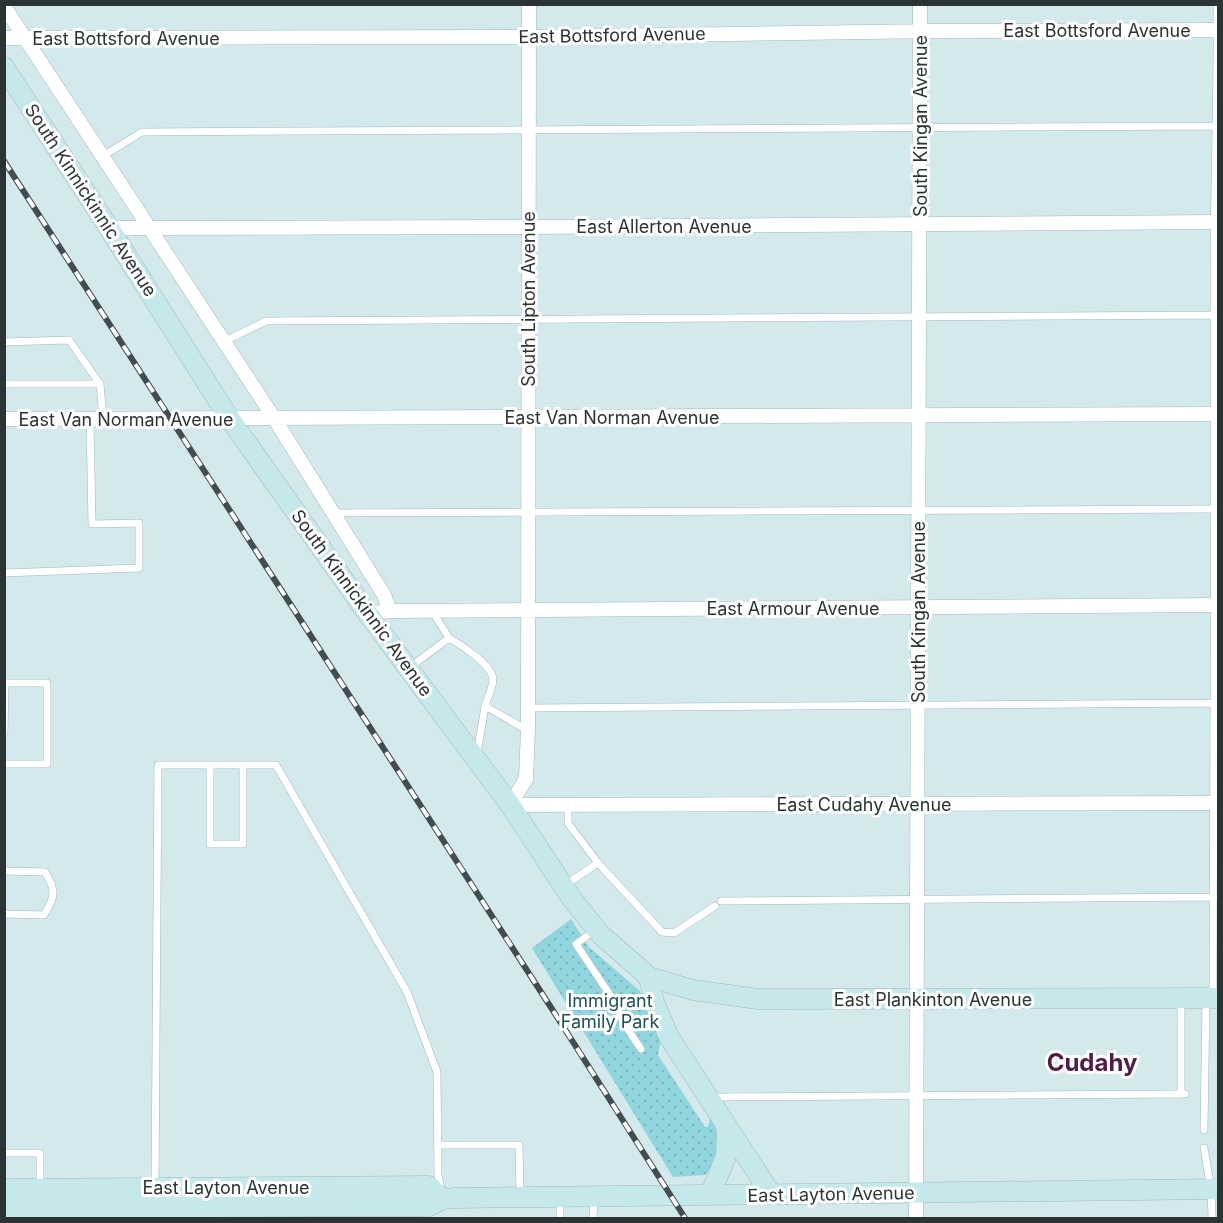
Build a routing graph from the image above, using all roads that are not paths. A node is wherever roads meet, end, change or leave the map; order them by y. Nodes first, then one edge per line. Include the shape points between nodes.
1 (529, 4) edge
2 (920, 4) edge
3 (1217, 4) edge
4 (4, 6) edge
5 (1218, 30) edge
6 (920, 31) junction
7 (529, 37) junction
8 (4, 38) edge
9 (26, 39) junction
10 (4, 67) edge
11 (1216, 126) junction
12 (921, 128) junction
13 (529, 129) junction
14 (103, 156) junction
15 (1216, 222) edge
16 (921, 224) junction
17 (149, 227) junction
18 (529, 227) junction
19 (109, 228) junction
20 (1214, 315) junction
21 (920, 316) junction
22 (528, 320) junction
23 (4, 342) edge
24 (224, 342) junction
25 (4, 384) edge
26 (100, 384) junction
27 (1216, 414) edge
28 (919, 416) junction
29 (527, 417) junction
30 (229, 418) junction
31 (274, 418) junction
32 (4, 419) edge
33 (97, 419) junction
34 (1214, 509) junction
35 (919, 510) junction
36 (333, 513) junction
37 (527, 514) junction
38 (4, 573) edge
39 (1216, 605) edge
40 (919, 607) junction
41 (527, 610) junction
42 (390, 611) junction
43 (432, 611) junction
44 (368, 614) junction
45 (449, 638) junction
46 (408, 669) junction
47 (1214, 704) junction
48 (485, 706) junction
49 (918, 706) junction
50 (528, 708) junction
51 (528, 730) junction
52 (4, 732) edge
53 (476, 760) junction
54 (4, 764) edge
55 (210, 765) junction
56 (243, 765) junction
57 (917, 803) junction
58 (1217, 803) edge
59 (510, 805) junction
60 (568, 805) junction
61 (598, 863) junction
62 (4, 871) edge
63 (563, 886) junction
64 (1214, 897) junction
65 (917, 899) junction
66 (4, 914) edge
67 (596, 930) junction
68 (649, 976) junction
69 (1181, 998) junction
70 (1212, 998) edge
71 (917, 999) junction
72 (640, 1049) dead end
73 (916, 1096) junction
74 (708, 1098) junction
75 (727, 1127) junction
76 (1204, 1130) dead end
77 (437, 1145) junction
78 (1204, 1148) dead end
79 (4, 1153) edge
80 (4, 1189) edge
81 (1215, 1189) edge
82 (916, 1193) junction
83 (771, 1194) junction
84 (710, 1195) junction
85 (155, 1197) junction
86 (520, 1197) junction
87 (560, 1197) junction
88 (594, 1198) junction
89 (433, 1202) edge
90 (400, 1203) edge
91 (40, 1205) edge
92 (4, 1208) edge
93 (560, 1218) edge
94 (593, 1218) edge
95 (916, 1218) edge
96 (1212, 1218) edge

1 - 7 street, South Lipton Avenue
2 - 6 street, South Kingan Avenue
3 - 5 lane
4 - 9 street, South Kinnickinnic Avenue
5 - 6 street, East Bottsford Avenue
5 - 11 lane
6 - 7 street, East Bottsford Avenue
6 - 12 street, South Kingan Avenue
7 - 9 street, East Bottsford Avenue
7 - 13 street, South Lipton Avenue
8 - 9 street, East Bottsford Avenue
9 - 14 street, South Kinnickinnic Avenue
10 - 19 street, South Kinnickinnic Avenue
11 - 12 lane
11 - 15 lane
12 - 13 lane
12 - 16 street, South Kingan Avenue
13 - 14 lane via 142,132
13 - 18 street, South Lipton Avenue
14 - 17 street, South Kinnickinnic Avenue
15 - 16 street, East Allerton Avenue
15 - 20 lane
16 - 18 street, East Allerton Avenue
16 - 21 street, South Kingan Avenue
17 - 18 street, East Allerton Avenue
17 - 19 street, East Allerton Avenue
17 - 24 street, South Kinnickinnic Avenue
18 - 22 street, South Lipton Avenue
19 - 30 street, South Kinnickinnic Avenue
20 - 21 lane
20 - 27 lane
21 - 22 lane
21 - 28 street, South Kingan Avenue
22 - 24 lane via 266,321
22 - 29 street, South Lipton Avenue
23 - 26 lane via 69,340
24 - 31 street, South Kinnickinnic Avenue
25 - 26 lane
26 - 33 lane
27 - 28 street, East Van Norman Avenue
27 - 34 lane
28 - 29 street, East Van Norman Avenue
28 - 35 street, South Kingan Avenue
29 - 31 street, East Van Norman Avenue
29 - 37 street, South Lipton Avenue
30 - 31 street, East Van Norman Avenue
30 - 33 street, East Van Norman Avenue
30 - 44 street, South Kinnickinnic Avenue
31 - 36 street, South Kinnickinnic Avenue
32 - 33 street, East Van Norman Avenue
33 - 38 lane via 92,524 138,523 138,568
34 - 35 lane
34 - 39 lane
35 - 37 lane
35 - 40 street, South Kingan Avenue
36 - 37 lane
36 - 42 street, South Kinnickinnic Avenue
37 - 41 street, South Lipton Avenue
39 - 40 street, East Armour Avenue
39 - 47 lane
40 - 41 street, East Armour Avenue
40 - 49 street, South Kingan Avenue
41 - 43 street, East Armour Avenue
41 - 50 street, South Lipton Avenue
42 - 43 street, East Armour Avenue
42 - 44 street, East Armour Avenue
43 - 45 lane
44 - 46 street, South Kinnickinnic Avenue
45 - 46 lane
45 - 48 lane via 467,648 492,674
46 - 53 street, South Kinnickinnic Avenue
47 - 49 lane
47 - 58 lane
48 - 51 lane
48 - 53 lane
49 - 50 lane
49 - 57 street, South Kingan Avenue
50 - 51 street, South Lipton Avenue
51 - 59 street, South Lipton Avenue via 526,779
52 - 54 lane via 5,683 47,683 46,764
53 - 59 street, South Kinnickinnic Avenue
55 - 56 lane
55 - 56 lane via 210,844 243,844
55 - 85 lane via 158,765
56 - 77 lane via 276,765 407,992 437,1072
57 - 58 street, East Cudahy Avenue
57 - 60 street, East Cudahy Avenue
57 - 65 street, South Kingan Avenue
58 - 64 lane
59 - 60 street, East Cudahy Avenue
59 - 63 street, South Kinnickinnic Avenue
60 - 61 lane via 568,823
61 - 63 lane
61 - 65 lane via 662,932 674,933 718,904
62 - 66 lane via 45,872 54,894 44,915
63 - 67 street, South Kinnickinnic Avenue
64 - 65 lane
64 - 70 lane
65 - 71 street, South Kingan Avenue
67 - 68 street, South Kinnickinnic Avenue
67 - 72 lane via 576,944
68 - 71 street, East Plankinton Avenue via 693,990 758,999
68 - 74 street via 663,1026
69 - 70 street, East Plankinton Avenue
69 - 71 street, East Plankinton Avenue
69 - 73 lane via 1182,1095
70 - 76 lane
71 - 73 street, South Kingan Avenue
73 - 74 lane
73 - 82 street, South Kingan Avenue
74 - 75 street
75 - 83 street
75 - 84 street via 726,1156
77 - 86 lane via 519,1145
77 - 89 lane via 438,1175
78 - 81 lane
79 - 91 lane via 40,1153
80 - 91 street, East Layton Avenue
81 - 82 street, East Layton Avenue
81 - 96 lane
82 - 83 street, East Layton Avenue
82 - 95 street, South Kingan Avenue
83 - 84 street, East Layton Avenue
84 - 88 street, East Layton Avenue
85 - 90 street, East Layton Avenue
85 - 90 street, East Layton Avenue via 254,1209
85 - 91 street, East Layton Avenue
86 - 87 street, East Layton Avenue
86 - 89 street, East Layton Avenue
87 - 88 street, East Layton Avenue
87 - 93 lane
88 - 94 lane
89 - 90 street, East Layton Avenue
91 - 92 street, East Layton Avenue

